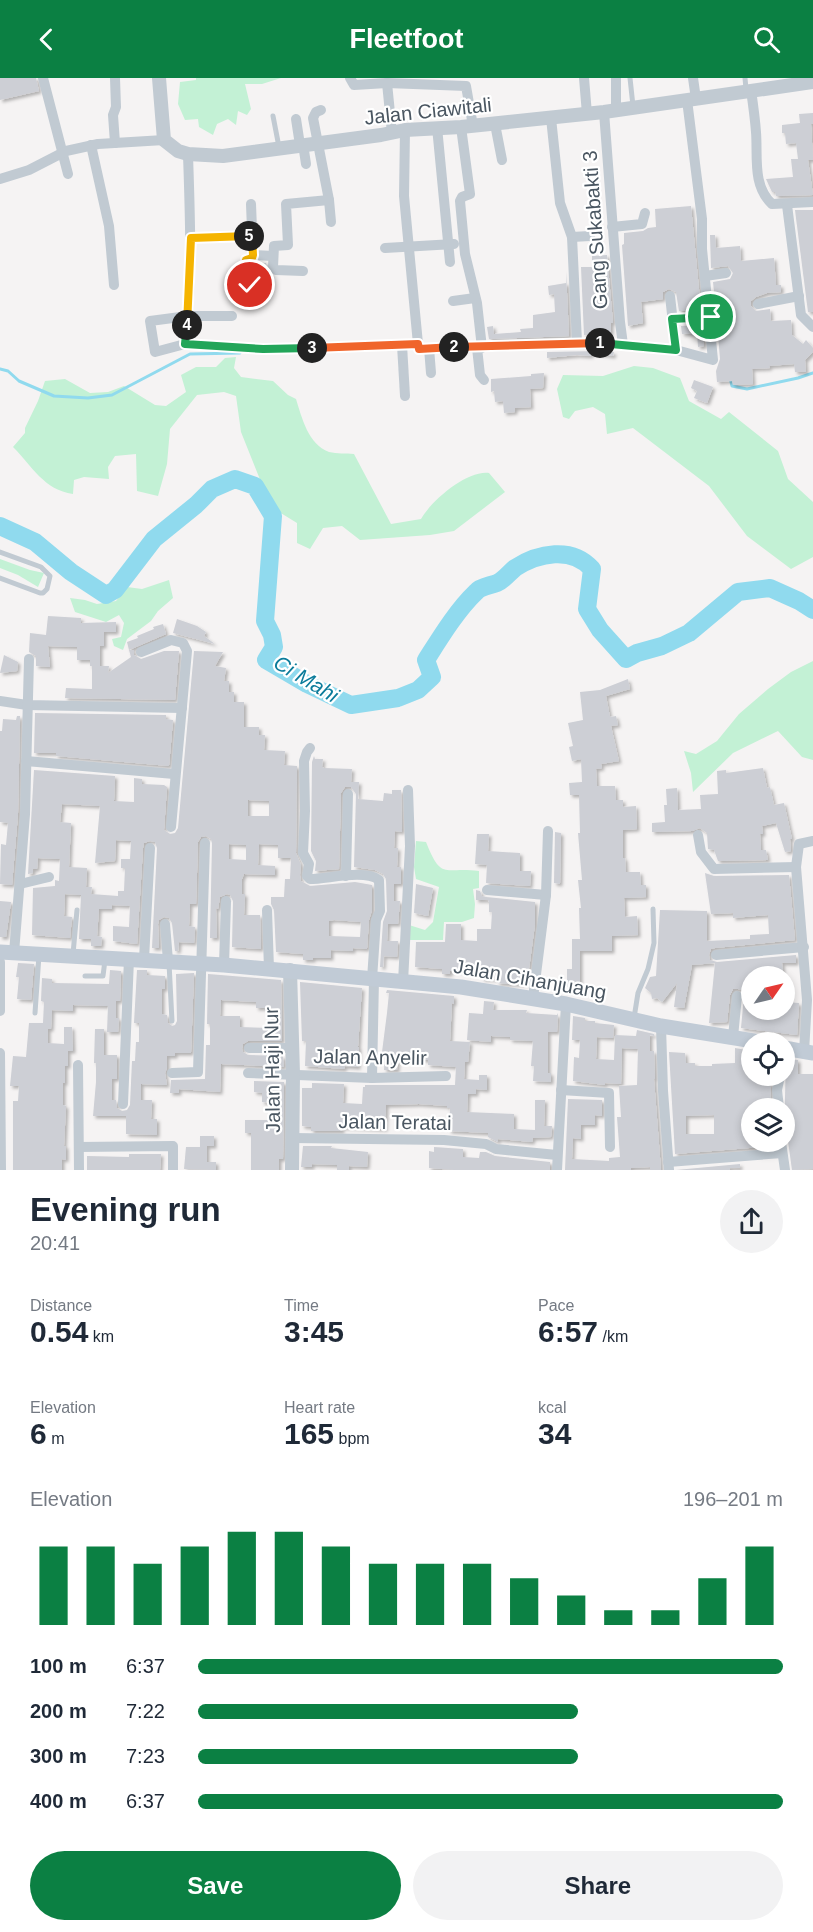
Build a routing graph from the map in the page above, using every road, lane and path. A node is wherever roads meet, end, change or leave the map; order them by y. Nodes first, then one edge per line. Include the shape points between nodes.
1 (43, 78) edge
2 (115, 78) edge
3 (159, 78) edge
4 (350, 78) edge
5 (584, 78) edge
6 (616, 78) edge
7 (630, 78) edge
8 (693, 78) edge
9 (804, 81) edge
10 (387, 83) junction
11 (751, 87) edge
12 (692, 99) junction
13 (633, 108) junction
14 (321, 110) dead end
15 (610, 111) junction
16 (587, 114) junction
17 (273, 116) dead end
18 (551, 118) junction
19 (296, 119) dead end
20 (495, 124) junction
21 (437, 127) junction
22 (467, 127) junction
23 (398, 132) junction
24 (165, 140) junction
25 (318, 142) junction
26 (115, 143) junction
27 (302, 144) junction
28 (91, 145) junction
29 (279, 147) junction
30 (63, 152) junction
31 (188, 154) junction
32 (502, 160) dead end
33 (306, 164) dead end
34 (68, 174) dead end
35 (0, 179) edge
36 (329, 200) junction
37 (813, 202) edge
38 (251, 204) dead end
39 (788, 205) junction
40 (645, 213) dead end
41 (331, 222) dead end
42 (612, 227) junction
43 (252, 236) junction
44 (590, 236) dead end
45 (572, 237) junction
46 (191, 238) junction
47 (448, 244) junction
48 (464, 244) junction
49 (408, 245) junction
50 (385, 248) dead end
51 (253, 255) junction
52 (273, 256) junction
53 (450, 262) dead end
54 (303, 271) dead end
55 (726, 273) dead end
56 (705, 276) junction
57 (114, 285) dead end
58 (263, 285) dead end
59 (670, 296) dead end
60 (799, 296) junction
61 (475, 298) junction
62 (453, 302) dead end
63 (758, 304) dead end
64 (189, 316) junction
65 (232, 316) dead end
66 (711, 317) junction
67 (672, 319) junction
68 (813, 327) edge
69 (577, 342) junction
70 (185, 344) junction
71 (402, 345) junction
72 (623, 345) junction
73 (424, 346) junction
74 (479, 348) junction
75 (676, 350) junction
76 (431, 373) dead end
77 (484, 380) dead end
78 (405, 396) dead end
79 (0, 552) edge
80 (0, 578) edge
81 (141, 652) dead end
82 (29, 659) dead end
83 (0, 700) edge
84 (27, 705) junction
85 (182, 708) junction
86 (310, 748) dead end
87 (26, 761) junction
88 (174, 774) junction
89 (408, 790) dead end
90 (348, 794) dead end
91 (171, 827) dead end
92 (548, 831) dead end
93 (698, 835) dead end
94 (813, 841) edge
95 (205, 843) dead end
96 (150, 848) dead end
97 (796, 867) junction
98 (346, 876) junction
99 (49, 877) dead end
100 (20, 884) junction
101 (487, 890) dead end
102 (546, 895) junction
103 (226, 901) dead end
104 (653, 909) dead end
105 (77, 910) dead end
106 (267, 910) dead end
107 (165, 924) dead end
108 (804, 947) junction
109 (7, 953) edge
110 (39, 954) junction
111 (716, 955) dead end
112 (73, 956) junction
113 (105, 957) junction
114 (168, 957) junction
115 (136, 959) junction
116 (0, 962) edge
117 (202, 963) junction
118 (224, 965) junction
119 (268, 969) junction
120 (290, 970) junction
121 (85, 976) dead end
122 (373, 979) junction
123 (403, 982) junction
124 (737, 996) dead end
125 (533, 998) junction
126 (566, 1004) junction
127 (0, 1011) edge
128 (35, 1013) dead end
129 (633, 1019) junction
130 (172, 1021) dead end
131 (661, 1026) junction
132 (733, 1037) junction
133 (741, 1038) edge
134 (249, 1048) dead end
135 (292, 1048) junction
136 (0, 1053) edge
137 (809, 1053) edge
138 (78, 1065) dead end
139 (0, 1072) edge
140 (172, 1073) dead end
141 (248, 1073) dead end
142 (293, 1074) junction
143 (446, 1076) dead end
144 (372, 1078) junction
145 (561, 1090) junction
146 (123, 1104) dead end
147 (292, 1138) junction
148 (79, 1148) junction
149 (610, 1148) dead end
150 (763, 1152) edge
151 (783, 1152) edge
152 (557, 1155) junction
153 (715, 1165) edge
154 (668, 1166) edge
155 (1, 1170) edge
156 (79, 1170) edge
157 (173, 1170) edge
158 (292, 1170) edge
159 (557, 1170) edge
160 (785, 1170) edge

1 - 30 street
2 - 26 street
3 - 24 street
4 - 10 street via 354,85
5 - 16 street
6 - 15 street, Gang Sukabakti 3
7 - 13 lane
8 - 12 street
9 - 11 street, Jalan Ciawitali
10 - 22 street via 466,86
10 - 23 street
11 - 12 street, Jalan Ciawitali
11 - 39 street via 761,190 772,204
12 - 13 street, Jalan Ciawitali
12 - 56 street
13 - 15 street, Jalan Ciawitali
14 - 25 street via 313,117
15 - 16 street, Jalan Ciawitali
15 - 42 street, Gang Sukabakti 3
16 - 18 street, Jalan Ciawitali
17 - 29 lane
18 - 20 street, Jalan Ciawitali
18 - 45 street via 560,203
19 - 27 street
20 - 22 street, Jalan Ciawitali
20 - 32 street
21 - 22 street, Jalan Ciawitali
21 - 23 street, Jalan Ciawitali
21 - 47 street
22 - 48 street via 470,194 460,201
23 - 25 street, Jalan Ciawitali
23 - 49 street
24 - 26 street
24 - 31 street, Jalan Ciawitali
25 - 27 street, Jalan Ciawitali
25 - 36 street
26 - 28 street
27 - 29 street, Jalan Ciawitali
27 - 33 street
28 - 30 street
28 - 57 street via 109,226
29 - 31 street, Jalan Ciawitali via 224,156
30 - 34 street
30 - 35 street via 39,166
31 - 46 street
36 - 41 street
36 - 52 street via 286,204 288,245 274,246
37 - 39 street
38 - 43 street
39 - 60 street
40 - 42 street via 642,224
42 - 72 street, Gang Sukabakti 3
43 - 46 street
43 - 51 street
44 - 45 street
45 - 69 street
46 - 64 street
47 - 48 street
47 - 49 street
47 - 53 street
48 - 61 street
49 - 50 street
49 - 73 street
51 - 52 street
51 - 58 street via 246,260 248,281 250,285
52 - 54 street via 276,270
55 - 56 street
56 - 66 street
59 - 67 street
60 - 63 street
60 - 68 street via 801,315
61 - 62 street
61 - 74 street
64 - 65 street
64 - 70 street
64 - 70 street via 150,321 155,352
66 - 67 street
66 - 75 street via 715,359
67 - 75 street
69 - 72 street
69 - 74 street
70 - 71 street via 263,349
71 - 73 street
71 - 78 street
72 - 75 street
73 - 74 street
73 - 76 street
74 - 77 street via 480,375
79 - 80 lane via 40,567 50,576 43,593
81 - 85 street via 171,640 183,643 187,651
82 - 84 street
83 - 84 street
84 - 85 street
84 - 87 street
85 - 88 street
86 - 98 street via 304,761 303,853 309,864 307,876
87 - 88 street
87 - 100 street
88 - 91 street
89 - 123 street via 410,846
90 - 98 street
92 - 102 street
93 - 97 street via 701,852 714,870
94 - 97 street via 799,844
95 - 117 street
96 - 115 street
97 - 108 street
98 - 122 street via 376,877 381,882
99 - 100 street
100 - 109 street
101 - 102 street
102 - 125 street
103 - 118 street
104 - 129 lane via 654,943
105 - 112 lane
106 - 119 street
107 - 114 street
108 - 111 street
108 - 137 street
109 - 110 main road, Jalan Cihanjuang
110 - 112 main road, Jalan Cihanjuang
110 - 128 lane
112 - 113 main road, Jalan Cihanjuang
113 - 115 main road, Jalan Cihanjuang
113 - 121 lane via 103,976
114 - 115 main road, Jalan Cihanjuang
114 - 117 main road, Jalan Cihanjuang
114 - 130 lane
115 - 146 street
116 - 127 street
117 - 118 main road, Jalan Cihanjuang
117 - 140 street via 198,1072
118 - 119 main road, Jalan Cihanjuang
119 - 120 main road, Jalan Cihanjuang
120 - 122 main road, Jalan Cihanjuang
120 - 135 street, Jalan Haji Nur
122 - 123 main road, Jalan Cihanjuang
122 - 144 street
123 - 125 main road, Jalan Cihanjuang
124 - 132 street
125 - 126 main road, Jalan Cihanjuang
126 - 129 main road, Jalan Cihanjuang
126 - 145 street
129 - 131 main road, Jalan Cihanjuang
131 - 132 main road, Jalan Cihanjuang
131 - 154 street
132 - 133 main road, Jalan Cihanjuang
134 - 135 street
135 - 142 street, Jalan Haji Nur
136 - 139 street
138 - 148 street
139 - 155 street
141 - 142 street, Jalan Anyelir
142 - 144 street, Jalan Anyelir
142 - 147 street, Jalan Haji Nur
143 - 144 street, Jalan Anyelir
145 - 149 street via 609,1093
145 - 152 street
147 - 152 street, Jalan Teratai via 444,1140
147 - 158 street, Jalan Haji Nur
148 - 156 street
148 - 157 street via 173,1146
150 - 153 street
151 - 160 street
152 - 159 street
153 - 154 street

